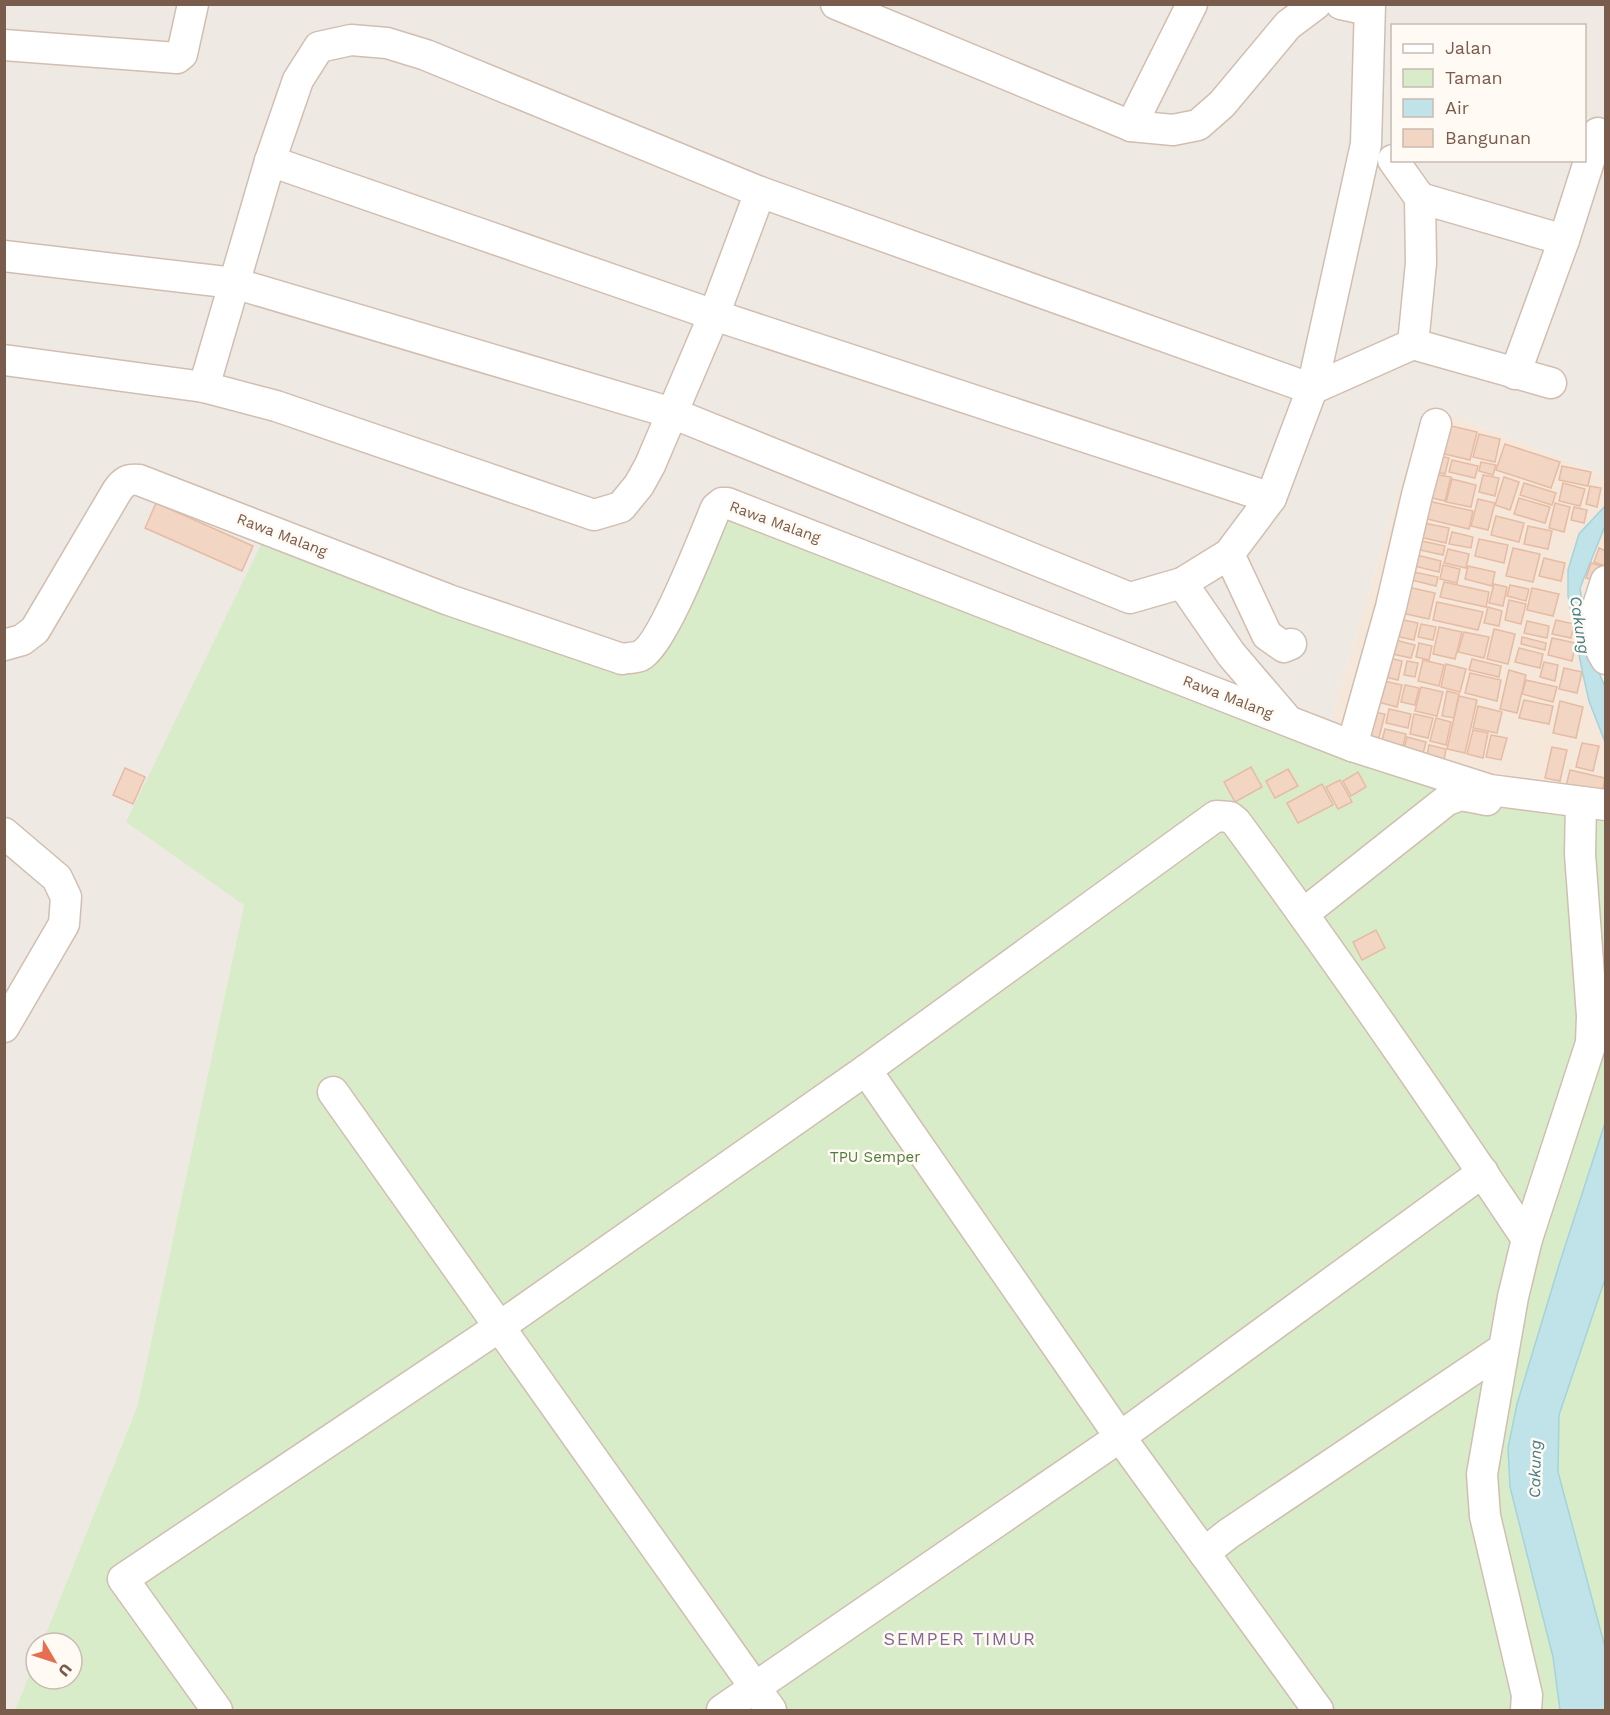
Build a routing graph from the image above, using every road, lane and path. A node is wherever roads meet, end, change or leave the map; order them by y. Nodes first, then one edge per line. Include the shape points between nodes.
1 (193, 4) edge
2 (836, 4) edge
3 (1192, 4) edge
4 (1316, 4) edge
5 (1360, 6) edge
6 (4, 45) edge
7 (1131, 126) junction
8 (1598, 133) dead end
9 (1365, 144) junction
10 (1391, 157) edge
11 (270, 161) junction
12 (1394, 162) edge
13 (760, 192) junction
14 (1420, 198) junction
15 (1564, 240) junction
16 (4, 256) edge
17 (234, 283) junction
18 (714, 315) junction
19 (1413, 344) junction
20 (4, 360) edge
21 (1515, 374) junction
22 (1551, 382) dead end
23 (204, 387) junction
24 (1312, 389) junction
25 (672, 413) junction
26 (1436, 424) dead end
27 (1271, 498) junction
28 (1229, 554) junction
29 (1605, 581) edge
30 (1182, 583) junction
31 (1291, 644) dead end
32 (6, 650) edge
33 (1605, 659) edge
34 (1288, 721) junction
35 (1352, 746) junction
36 (1593, 808) edge
37 (4, 833) edge
38 (1303, 914) junction
39 (4, 1027) edge
40 (866, 1070) junction
41 (333, 1092) dead end
42 (1482, 1172) junction
43 (1527, 1239) junction
44 (499, 1327) junction
45 (1503, 1349) junction
46 (1120, 1437) junction
47 (1204, 1553) junction
48 (763, 1699) edge
49 (1519, 1705) edge
50 (217, 1710) edge
51 (722, 1710) edge
52 (1318, 1710) edge

1 - 6 street via 182,54 177,58
2 - 7 street
3 - 7 street
4 - 7 street via 1288,25 1222,104 1198,126 1173,130
5 - 9 street
8 - 15 street
9 - 10 street
9 - 24 street
11 - 13 street via 298,80 319,47 351,40 387,43 426,55
11 - 17 street
11 - 18 street
12 - 14 street
13 - 18 street
13 - 24 street
14 - 15 street
14 - 19 street via 1421,263
15 - 21 street
16 - 17 street
17 - 23 street
17 - 25 street
18 - 25 street
18 - 27 street
19 - 21 street
19 - 24 street
20 - 23 street
21 - 22 street
23 - 25 street via 276,406 594,515 621,507 639,485
24 - 27 street
25 - 30 street via 1130,598
26 - 35 street
27 - 28 street
28 - 30 street
28 - 31 street via 1267,635 1284,647
29 - 33 street via 1594,618
30 - 34 street via 1231,654
32 - 34 street, Rawa Malang via 35,630 117,491 131,479 449,600 622,658 640,656 650,647 668,619 716,508 722,503
34 - 35 street, Rawa Malang
35 - 36 street, Rawa Malang via 1490,790
36 - 38 street via 1515,805 1454,796
36 - 43 street via 1582,900 1591,1043
37 - 39 street via 57,878 66,897 64,924
38 - 40 street via 1236,822 1230,817 1216,816
38 - 42 street
40 - 44 street
40 - 46 street
41 - 44 street
42 - 43 street
42 - 46 street
43 - 45 street
44 - 48 street
44 - 50 street via 123,1580
45 - 47 street
45 - 49 street via 1482,1474 1485,1516
46 - 47 street
46 - 48 street
47 - 52 street
48 - 51 street

